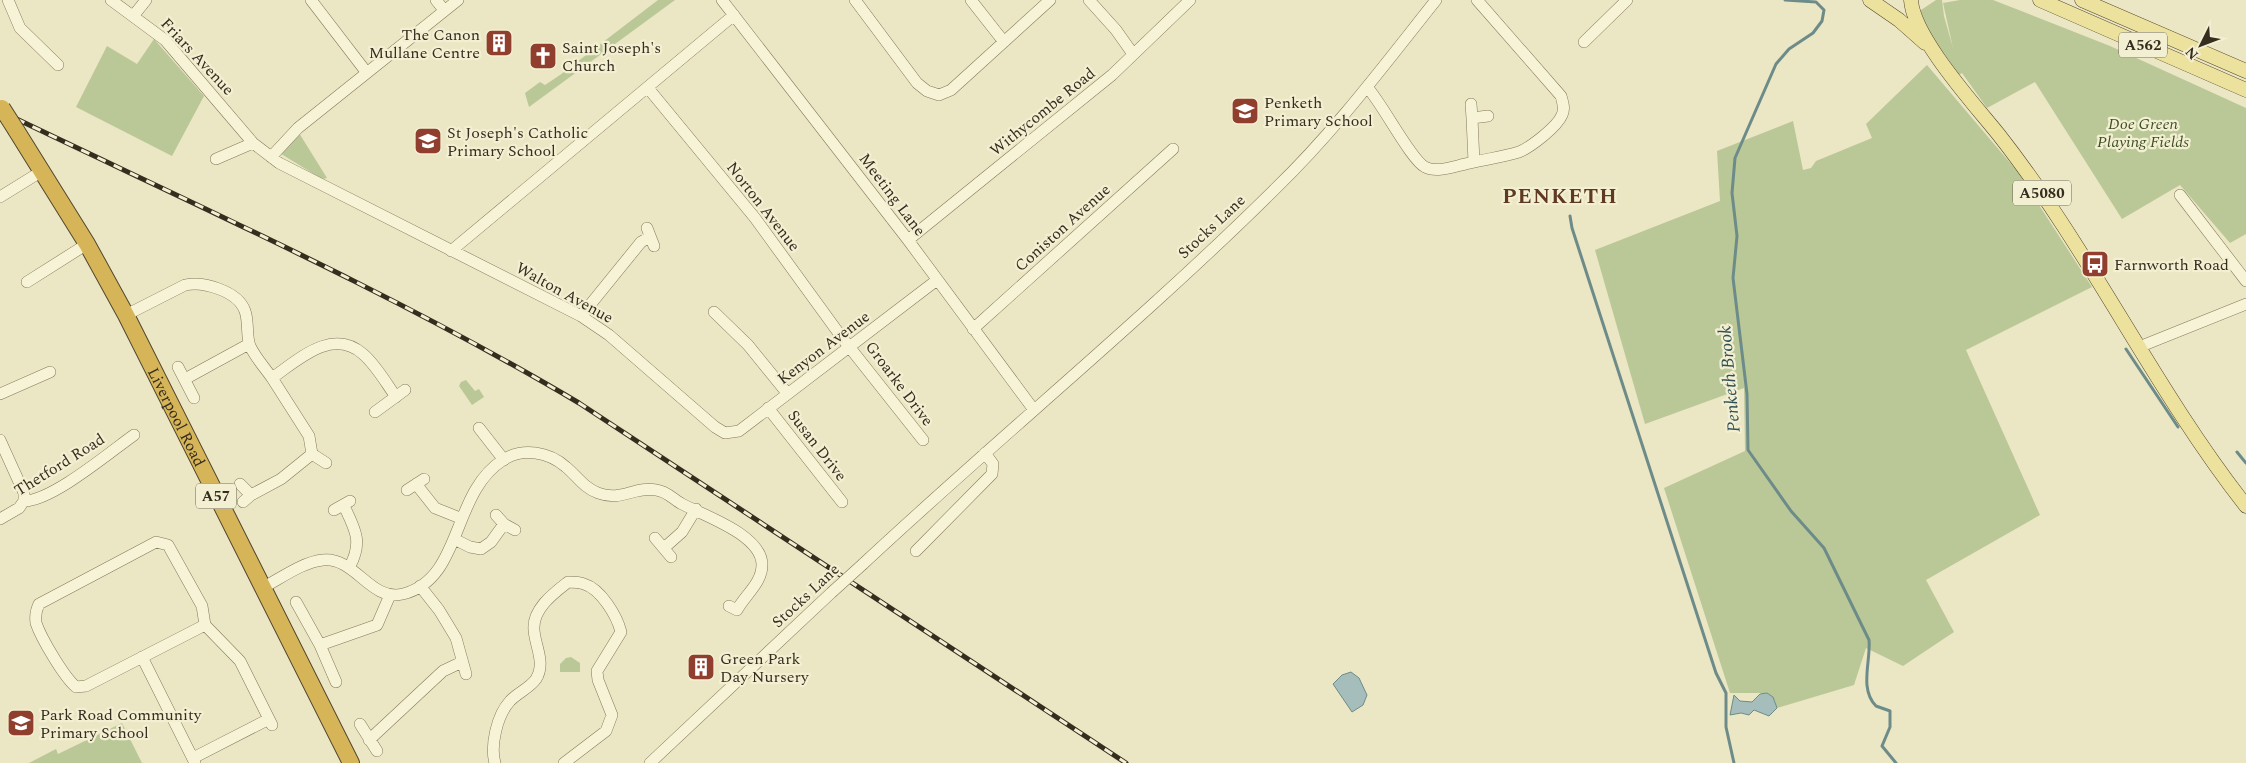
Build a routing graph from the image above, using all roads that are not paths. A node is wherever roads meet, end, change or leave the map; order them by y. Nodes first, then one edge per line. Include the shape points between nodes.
1 (8, 0) edge
2 (111, 0) edge
3 (146, 0) edge
4 (311, 0) edge
5 (436, 0) edge
6 (458, 0) edge
7 (722, 0) edge
8 (855, 0) edge
9 (971, 0) edge
10 (1050, 0) edge
11 (1089, 0) edge
12 (1190, 0) edge
13 (1436, 0) edge
14 (1478, 0) edge
15 (1627, 0) edge
16 (1870, 0) edge
17 (1911, 0) edge
18 (2040, 0) edge
19 (2082, 0) edge
20 (444, 10) junction
21 (134, 15) junction
22 (734, 16) junction
23 (1004, 42) junction
24 (1584, 42) dead end
25 (1932, 48) junction
26 (1133, 54) junction
27 (58, 66) dead end
28 (2246, 71) edge
29 (367, 73) junction
30 (1366, 87) junction
31 (648, 88) junction
32 (2246, 90) edge
33 (1471, 104) dead end
34 (1, 106) edge
35 (1488, 116) dead end
36 (1472, 118) junction
37 (253, 143) junction
38 (1173, 149) dead end
39 (271, 157) junction
40 (216, 158) dead end
41 (1474, 162) junction
42 (42, 171) junction
43 (2180, 195) dead end
44 (0, 197) edge
45 (396, 223) joint
46 (650, 237) dead end
47 (908, 240) junction
48 (87, 244) junction
49 (452, 251) junction
50 (938, 280) junction
51 (2246, 281) edge
52 (27, 282) dead end
53 (2246, 304) edge
54 (715, 311) dead end
55 (126, 315) junction
56 (581, 316) junction
57 (973, 329) junction
58 (250, 344) junction
59 (851, 346) junction
60 (2139, 347) junction
61 (178, 367) dead end
62 (50, 372) dead end
63 (272, 378) junction
64 (185, 379) junction
65 (786, 393) junction
66 (0, 394) edge
67 (194, 398) dead end
68 (768, 408) junction
69 (1034, 410) junction
70 (375, 412) dead end
71 (479, 428) dead end
72 (725, 434) joint
73 (134, 435) dead end
74 (0, 440) edge
75 (923, 440) dead end
76 (985, 453) junction
77 (312, 454) junction
78 (504, 460) junction
79 (326, 463) dead end
80 (240, 484) dead end
81 (416, 484) dead end
82 (24, 501) junction
83 (842, 502) dead end
84 (343, 506) dead end
85 (2246, 506) edge
86 (696, 509) junction
87 (496, 515) dead end
88 (460, 518) junction
89 (0, 519) edge
90 (504, 524) junction
91 (515, 530) dead end
92 (655, 538) dead end
93 (454, 539) junction
94 (916, 555) dead end
95 (350, 566) junction
96 (420, 586) junction
97 (262, 588) junction
98 (390, 595) junction
99 (296, 602) dead end
100 (729, 606) dead end
101 (206, 625) junction
102 (320, 645) junction
103 (142, 657) junction
104 (462, 662) junction
105 (466, 674) dead end
106 (336, 682) dead end
107 (360, 724) dead end
108 (369, 740) junction
109 (378, 751) dead end
110 (194, 761) edge
111 (350, 763) edge
112 (495, 763) edge
113 (564, 763) edge
114 (650, 763) edge

1 - 27 street via 20,28
2 - 21 street, Friars Avenue
3 - 21 street
4 - 29 street
5 - 20 street
6 - 20 street
7 - 22 street, Meeting Lane
8 - 23 street via 916,83 939,95 951,90
9 - 23 street
10 - 23 street
11 - 26 street
12 - 26 street, Withycombe Road
13 - 30 street, Stocks Lane
14 - 41 street via 1557,90 1564,110 1555,125 1525,149
15 - 24 street
16 - 25 main road, A5080
17 - 25 main road, A5080 via 1913,12
18 - 32 main road, A562
19 - 28 main road, A562
20 - 29 street
21 - 37 street, Friars Avenue via 165,40
22 - 31 street
22 - 47 street, Meeting Lane
25 - 60 main road, A5080 via 2035,182
26 - 47 street, Withycombe Road via 1112,75
29 - 39 street via 298,128
30 - 41 street via 1425,167 1438,169
30 - 69 street, Stocks Lane via 1277,188
31 - 49 street
31 - 59 street, Norton Avenue via 755,218
33 - 36 street
34 - 42 highway, Liverpool Road / A57, bridge
35 - 36 street
36 - 41 street
37 - 39 street, Friars Avenue
37 - 40 street
38 - 57 street, Coniston Avenue
39 - 45 street, Friars Avenue
42 - 44 street
42 - 48 highway, Liverpool Road / A57
43 - 51 street
45 - 49 street, Walton Avenue
46 - 56 street via 641,242
47 - 50 street, Meeting Lane
48 - 52 street
48 - 55 highway, Liverpool Road / A57
49 - 56 street, Walton Avenue
50 - 57 street, Meeting Lane
50 - 59 street, Kenyon Avenue
53 - 60 street
54 - 65 street via 748,345
55 - 58 street via 185,285 208,285 235,299 244,309
55 - 97 highway, Liverpool Road / A57
56 - 72 street, Walton Avenue via 609,335
57 - 69 street, Meeting Lane
58 - 63 street
58 - 64 street
59 - 65 street, Kenyon Avenue
59 - 75 street, Groarke Drive
60 - 85 main road, A5080 via 2209,458
61 - 64 street
62 - 66 street
63 - 70 street via 320,346 343,344 364,354 400,394
63 - 77 street via 309,436
64 - 67 street
65 - 68 street, Kenyon Avenue
68 - 72 street, Kenyon Avenue via 739,431
68 - 83 street, Susan Drive
69 - 76 street, Stocks Lane
71 - 78 street
73 - 82 street, Thetford Road via 65,483 36,499
74 - 82 street via 24,493
76 - 94 street via 993,464 992,474
76 - 114 street, Stocks Lane, bridge
77 - 79 street
77 - 80 street via 247,499
78 - 86 street via 525,452 542,454 567,468 587,488 598,493 610,497 639,490 657,490
78 - 88 street via 478,485
81 - 88 street via 434,508
82 - 89 street, Thetford Road via 19,508
84 - 95 street via 357,540 357,551
86 - 92 street via 667,552
86 - 100 street via 739,534 761,553 762,576 737,610
87 - 90 street
88 - 93 street
90 - 91 street
90 - 93 street via 492,542 481,549
93 - 96 street via 444,561
95 - 97 street via 333,560 316,561
95 - 98 street via 368,584
96 - 98 street via 403,594
96 - 104 street via 456,638
97 - 111 highway, Liverpool Road / A57
98 - 102 street via 377,625
99 - 102 street
101 - 103 street
101 - 103 street via 202,606 168,545 162,542 156,542 39,604 35,612 36,624 67,679 76,687 86,686
101 - 110 street via 240,661 270,722
102 - 106 street
103 - 110 street
104 - 105 street
104 - 108 street via 443,671
107 - 108 street
108 - 109 street
112 - 113 street via 492,753 502,714 509,702 536,680 539,671 541,662 533,629 539,611 568,582 585,584 602,598 618,618 621,632 597,671 612,715 606,731

